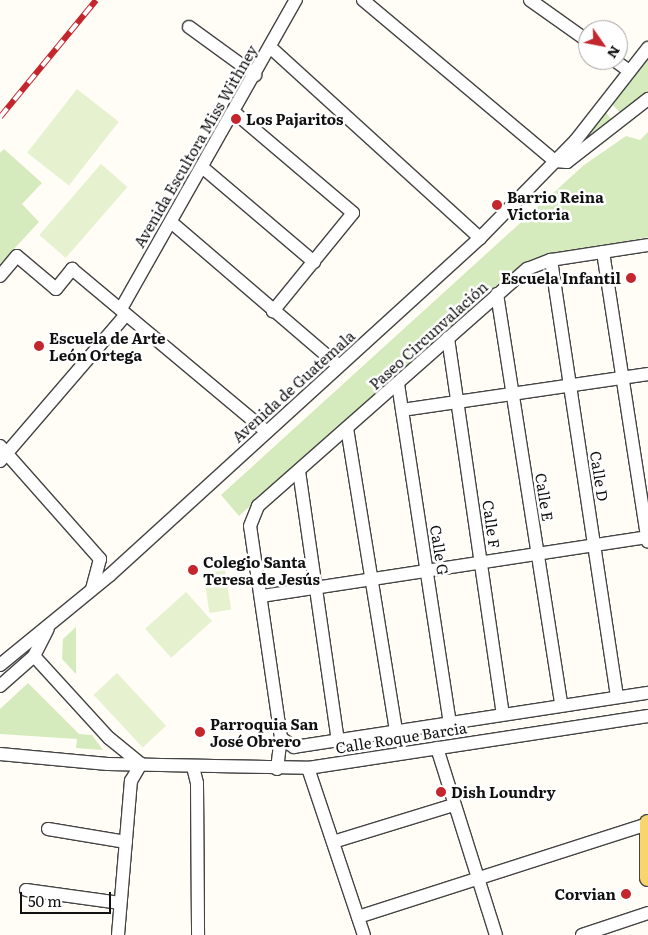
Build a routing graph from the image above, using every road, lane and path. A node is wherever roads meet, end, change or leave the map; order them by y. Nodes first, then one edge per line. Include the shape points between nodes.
1 (296, 0) edge
2 (363, 0) edge
3 (530, 0) edge
4 (189, 27) dead end
5 (578, 35) edge
6 (270, 47) junction
7 (648, 48) edge
8 (630, 71) joint
9 (255, 76) junction
10 (645, 104) edge
11 (234, 112) junction
12 (555, 161) junction
13 (202, 167) junction
14 (171, 222) junction
15 (480, 238) junction
16 (648, 245) edge
17 (603, 252) junction
18 (551, 260) junction
19 (314, 262) junction
20 (0, 276) edge
21 (497, 294) junction
22 (273, 312) junction
23 (122, 313) junction
24 (448, 338) junction
25 (339, 366) junction
26 (648, 374) edge
27 (622, 378) junction
28 (398, 384) junction
29 (569, 385) junction
30 (512, 394) junction
31 (457, 402) junction
32 (402, 410) junction
33 (347, 428) junction
34 (267, 432) junction
35 (3, 454) edge
36 (298, 471) junction
37 (648, 539) edge
38 (594, 545) junction
39 (538, 554) junction
40 (481, 562) junction
41 (427, 571) junction
42 (372, 579) junction
43 (316, 587) junction
44 (92, 588) junction
45 (266, 595) junction
46 (48, 629) junction
47 (34, 656) junction
48 (0, 665) edge
49 (0, 686) edge
50 (648, 693) edge
51 (617, 697) junction
52 (561, 705) junction
53 (503, 714) junction
54 (648, 716) edge
55 (450, 722) junction
56 (396, 731) junction
57 (109, 738) junction
58 (281, 738) junction
59 (338, 740) junction
60 (294, 747) junction
61 (437, 748) junction
62 (0, 754) edge
63 (103, 761) junction
64 (141, 764) junction
65 (193, 766) junction
66 (308, 768) junction
67 (282, 769) junction
68 (453, 805) junction
69 (648, 823) edge
70 (48, 829) dead end
71 (126, 842) junction
72 (333, 842) junction
73 (476, 876) junction
74 (648, 878) edge
75 (26, 890) dead end
76 (120, 903) junction
77 (648, 913) edge
78 (358, 917) junction
79 (118, 935) edge
80 (198, 935) edge
81 (364, 935) edge
82 (496, 935) edge
83 (582, 935) edge

1 - 6 street, Avenida Escultora Miss Withney
2 - 12 street
3 - 5 street
4 - 9 street
6 - 9 street, Avenida Escultora Miss Withney
6 - 15 street
7 - 8 street, Avenida de Guatemala
8 - 12 street, Avenida de Guatemala
9 - 11 street, Avenida Escultora Miss Withney
10 - 12 street via 567,162
11 - 13 street, Avenida Escultora Miss Withney
11 - 19 street via 353,212
12 - 15 street, Avenida de Guatemala
13 - 14 street, Avenida Escultora Miss Withney
13 - 19 street
14 - 22 street
14 - 23 street, Avenida Escultora Miss Withney
15 - 25 street, Avenida de Guatemala
16 - 17 street, Paseo Circunvalación
17 - 18 street, Paseo Circunvalación
17 - 27 street
18 - 21 street, Paseo Circunvalación via 527,269
18 - 29 street, Calle D
19 - 22 street
20 - 23 street via 17,256 56,289 72,269
21 - 24 street, Paseo Circunvalación
21 - 30 street, Calle E
22 - 25 street
23 - 34 street
23 - 35 street, Avenida Escultora Miss Withney
24 - 28 street, Paseo Circunvalación
24 - 31 street, Calle F
25 - 34 street, Avenida de Guatemala
26 - 27 street
27 - 29 street
27 - 37 street
28 - 32 street, Calle G
28 - 33 street, Paseo Circunvalación
29 - 30 street
29 - 38 street, Calle D
30 - 31 street
30 - 39 street, Calle E
31 - 32 street
31 - 40 street, Calle F
32 - 41 street, Calle G
33 - 36 street, Paseo Circunvalación
33 - 42 street
34 - 44 street, Avenida de Guatemala
35 - 44 street via 100,559
36 - 43 street
36 - 45 street, Paseo Circunvalación via 258,506 250,526
37 - 38 street
38 - 39 street
38 - 51 street, Calle D
39 - 40 street
39 - 52 street, Calle E
40 - 41 street
40 - 53 street, Calle F
41 - 42 street
41 - 55 street, Calle G
42 - 43 street
42 - 56 street
43 - 45 street
43 - 59 street
44 - 46 street, Avenida de Guatemala
45 - 58 street
46 - 47 street, Avenida de Guatemala
46 - 48 street, Avenida de Guatemala via 38,631
47 - 48 street, Avenida de Guatemala
47 - 49 street, Avenida de Guatemala
47 - 57 street
50 - 51 street
51 - 52 street
52 - 53 street
53 - 55 street
54 - 61 street, Calle Roque Barcia
55 - 56 street
56 - 59 street
57 - 63 street via 112,750
57 - 64 street
58 - 60 street
58 - 67 street
59 - 60 street
60 - 67 street
61 - 66 street, Calle Roque Barcia
61 - 68 street
62 - 63 street, Calle Roque Barcia
63 - 64 street, Calle Roque Barcia
64 - 65 street, Calle Roque Barcia
64 - 71 street via 131,781
65 - 67 street, Calle Roque Barcia
65 - 80 street via 197,783
66 - 67 street, Calle Roque Barcia
66 - 72 street
68 - 72 street
68 - 73 street
69 - 73 street
69 - 74 main road
70 - 71 street
71 - 76 street
72 - 78 street
73 - 78 street
73 - 82 street
75 - 76 street
76 - 79 street
77 - 83 street
78 - 81 street

